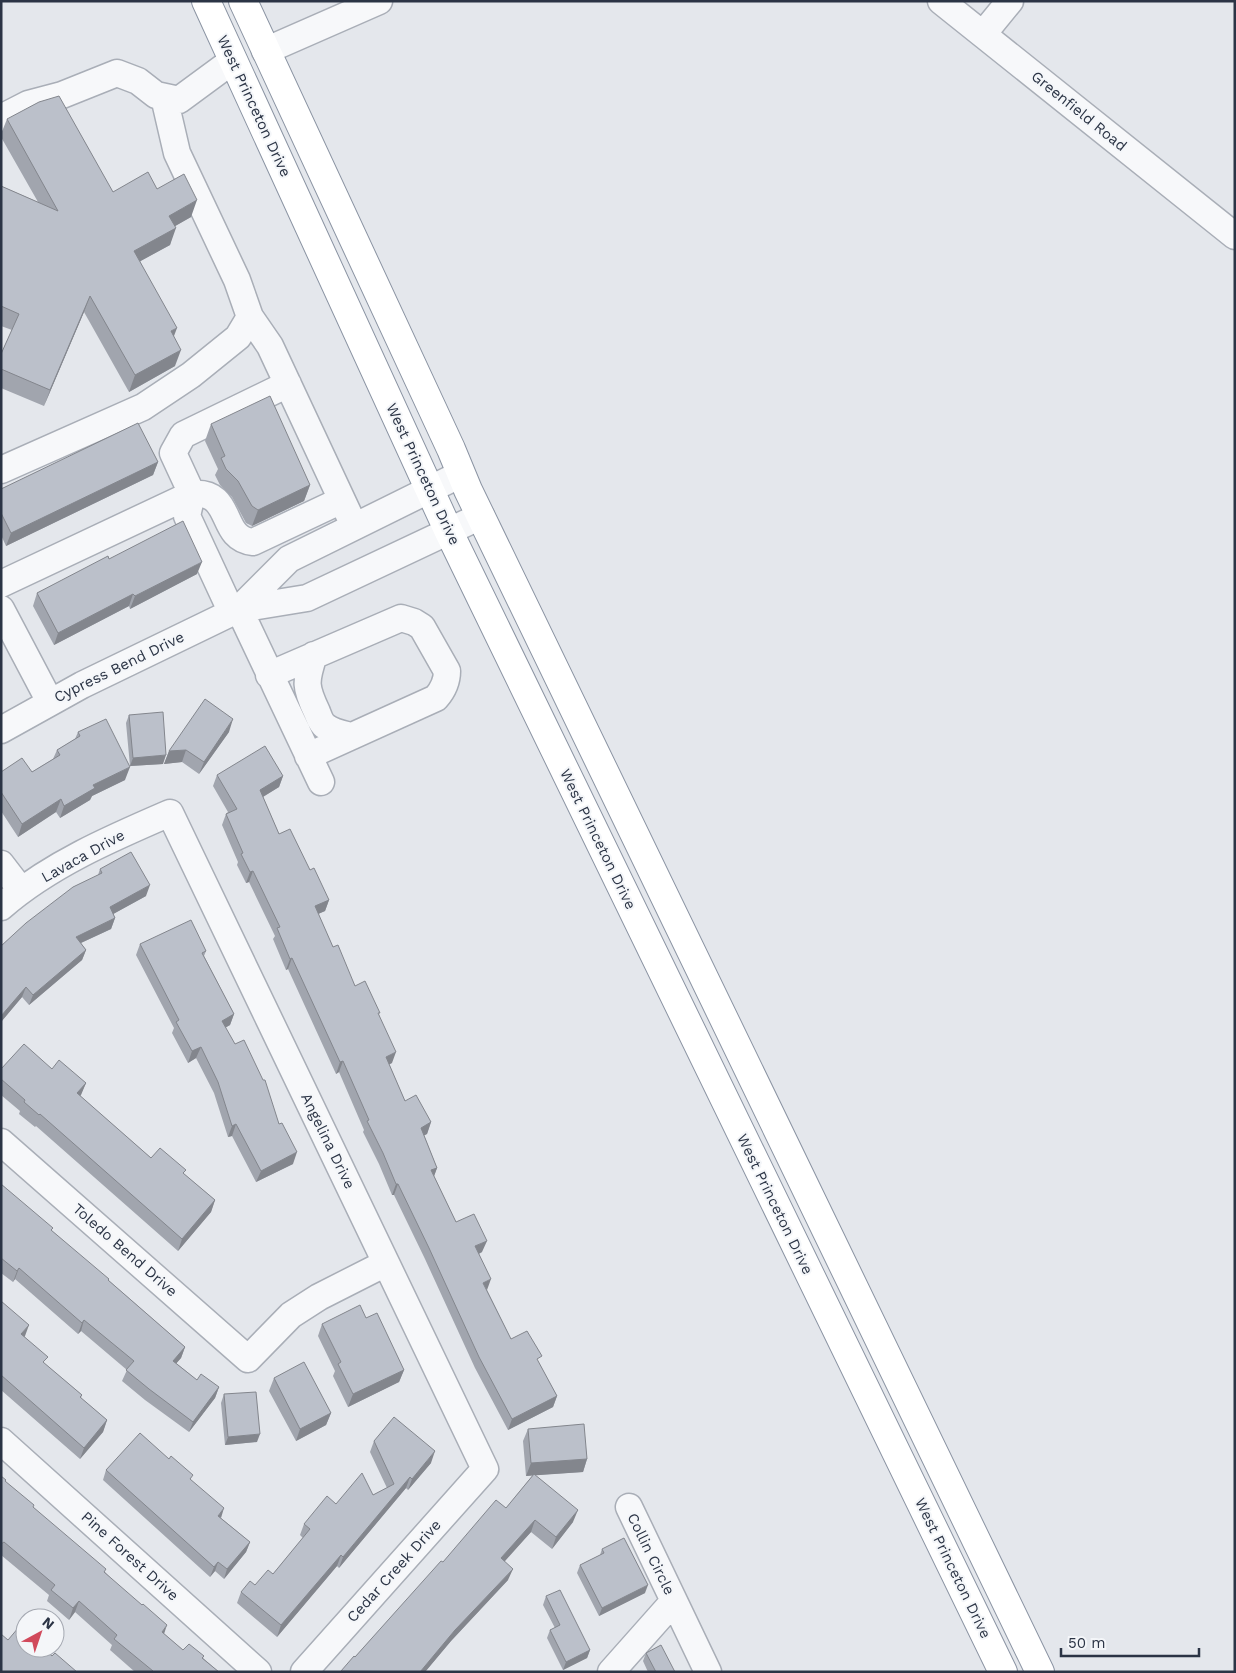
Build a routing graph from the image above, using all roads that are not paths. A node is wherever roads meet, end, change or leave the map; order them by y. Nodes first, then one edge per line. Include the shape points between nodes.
1 (206, 1) edge
2 (243, 1) edge
3 (941, 1) edge
4 (1010, 1) edge
5 (368, 3) edge
6 (983, 34) junction
7 (265, 51) junction
8 (232, 61) junction
9 (164, 97) junction
10 (1, 118) edge
11 (1225, 229) edge
12 (250, 317) junction
13 (288, 384) junction
14 (1, 470) edge
15 (461, 474) junction
16 (430, 489) junction
17 (192, 494) junction
18 (342, 500) junction
19 (481, 516) junction
20 (354, 527) junction
21 (449, 532) junction
22 (1, 584) edge
23 (1, 609) edge
24 (236, 611) junction
25 (314, 655) junction
26 (270, 675) junction
27 (50, 702) junction
28 (1, 730) edge
29 (351, 736) junction
30 (308, 756) junction
31 (321, 782) dead end
32 (170, 812) joint
33 (1, 864) edge
34 (21, 890) junction
35 (1, 908) edge
36 (1, 1142) edge
37 (386, 1263) junction
38 (1, 1441) edge
39 (485, 1469) joint
40 (629, 1507) dead end
41 (674, 1601) junction
42 (1036, 1664) edge
43 (258, 1672) edge
44 (304, 1672) edge
45 (611, 1672) edge
46 (708, 1672) edge
47 (1003, 1672) edge

1 - 8 highway, West Princeton Drive
2 - 7 highway
3 - 6 street, Greenfield Road
4 - 6 street
5 - 7 street
6 - 11 street, Greenfield Road
7 - 15 highway
8 - 9 street via 179,100
8 - 16 highway, West Princeton Drive
9 - 10 street via 156,95 138,80 117,73 62,95 28,104
9 - 12 street via 177,153 237,280
12 - 13 street via 270,346
12 - 14 street via 238,337 191,375 143,407
13 - 17 street via 183,435 173,453
13 - 18 street
15 - 16 street, Cypress Bend Drive
15 - 19 highway
16 - 20 street, Cypress Bend Drive
16 - 21 highway, West Princeton Drive
17 - 18 street via 202,493 216,499 235,535 243,541 253,542
17 - 22 street
17 - 24 street via 187,516
18 - 20 street
19 - 21 street, Cypress Bend Drive
19 - 42 highway
20 - 24 street, Cypress Bend Drive via 289,559
21 - 24 street, Cypress Bend Drive via 307,598
21 - 47 highway, West Princeton Drive
23 - 27 street
24 - 26 street
24 - 27 street, Cypress Bend Drive
25 - 26 street
25 - 29 street via 307,676 311,700 324,725
25 - 29 street via 401,618 422,627 447,671 443,690 436,698
26 - 30 street
27 - 28 street, Cypress Bend Drive
29 - 30 street
30 - 31 street
32 - 34 street, Lavaca Drive via 106,840
32 - 37 street, Angelina Drive
33 - 34 street
34 - 35 street, Lavaca Drive
36 - 37 street, Toledo Bend Drive via 248,1359 291,1314
37 - 39 street, Angelina Drive
38 - 43 street, Pine Forest Drive
39 - 44 street, Cedar Creek Drive
40 - 41 street, Collin Circle
41 - 45 street, Collin Circle
41 - 46 street, Collin Circle
42 - 47 street

